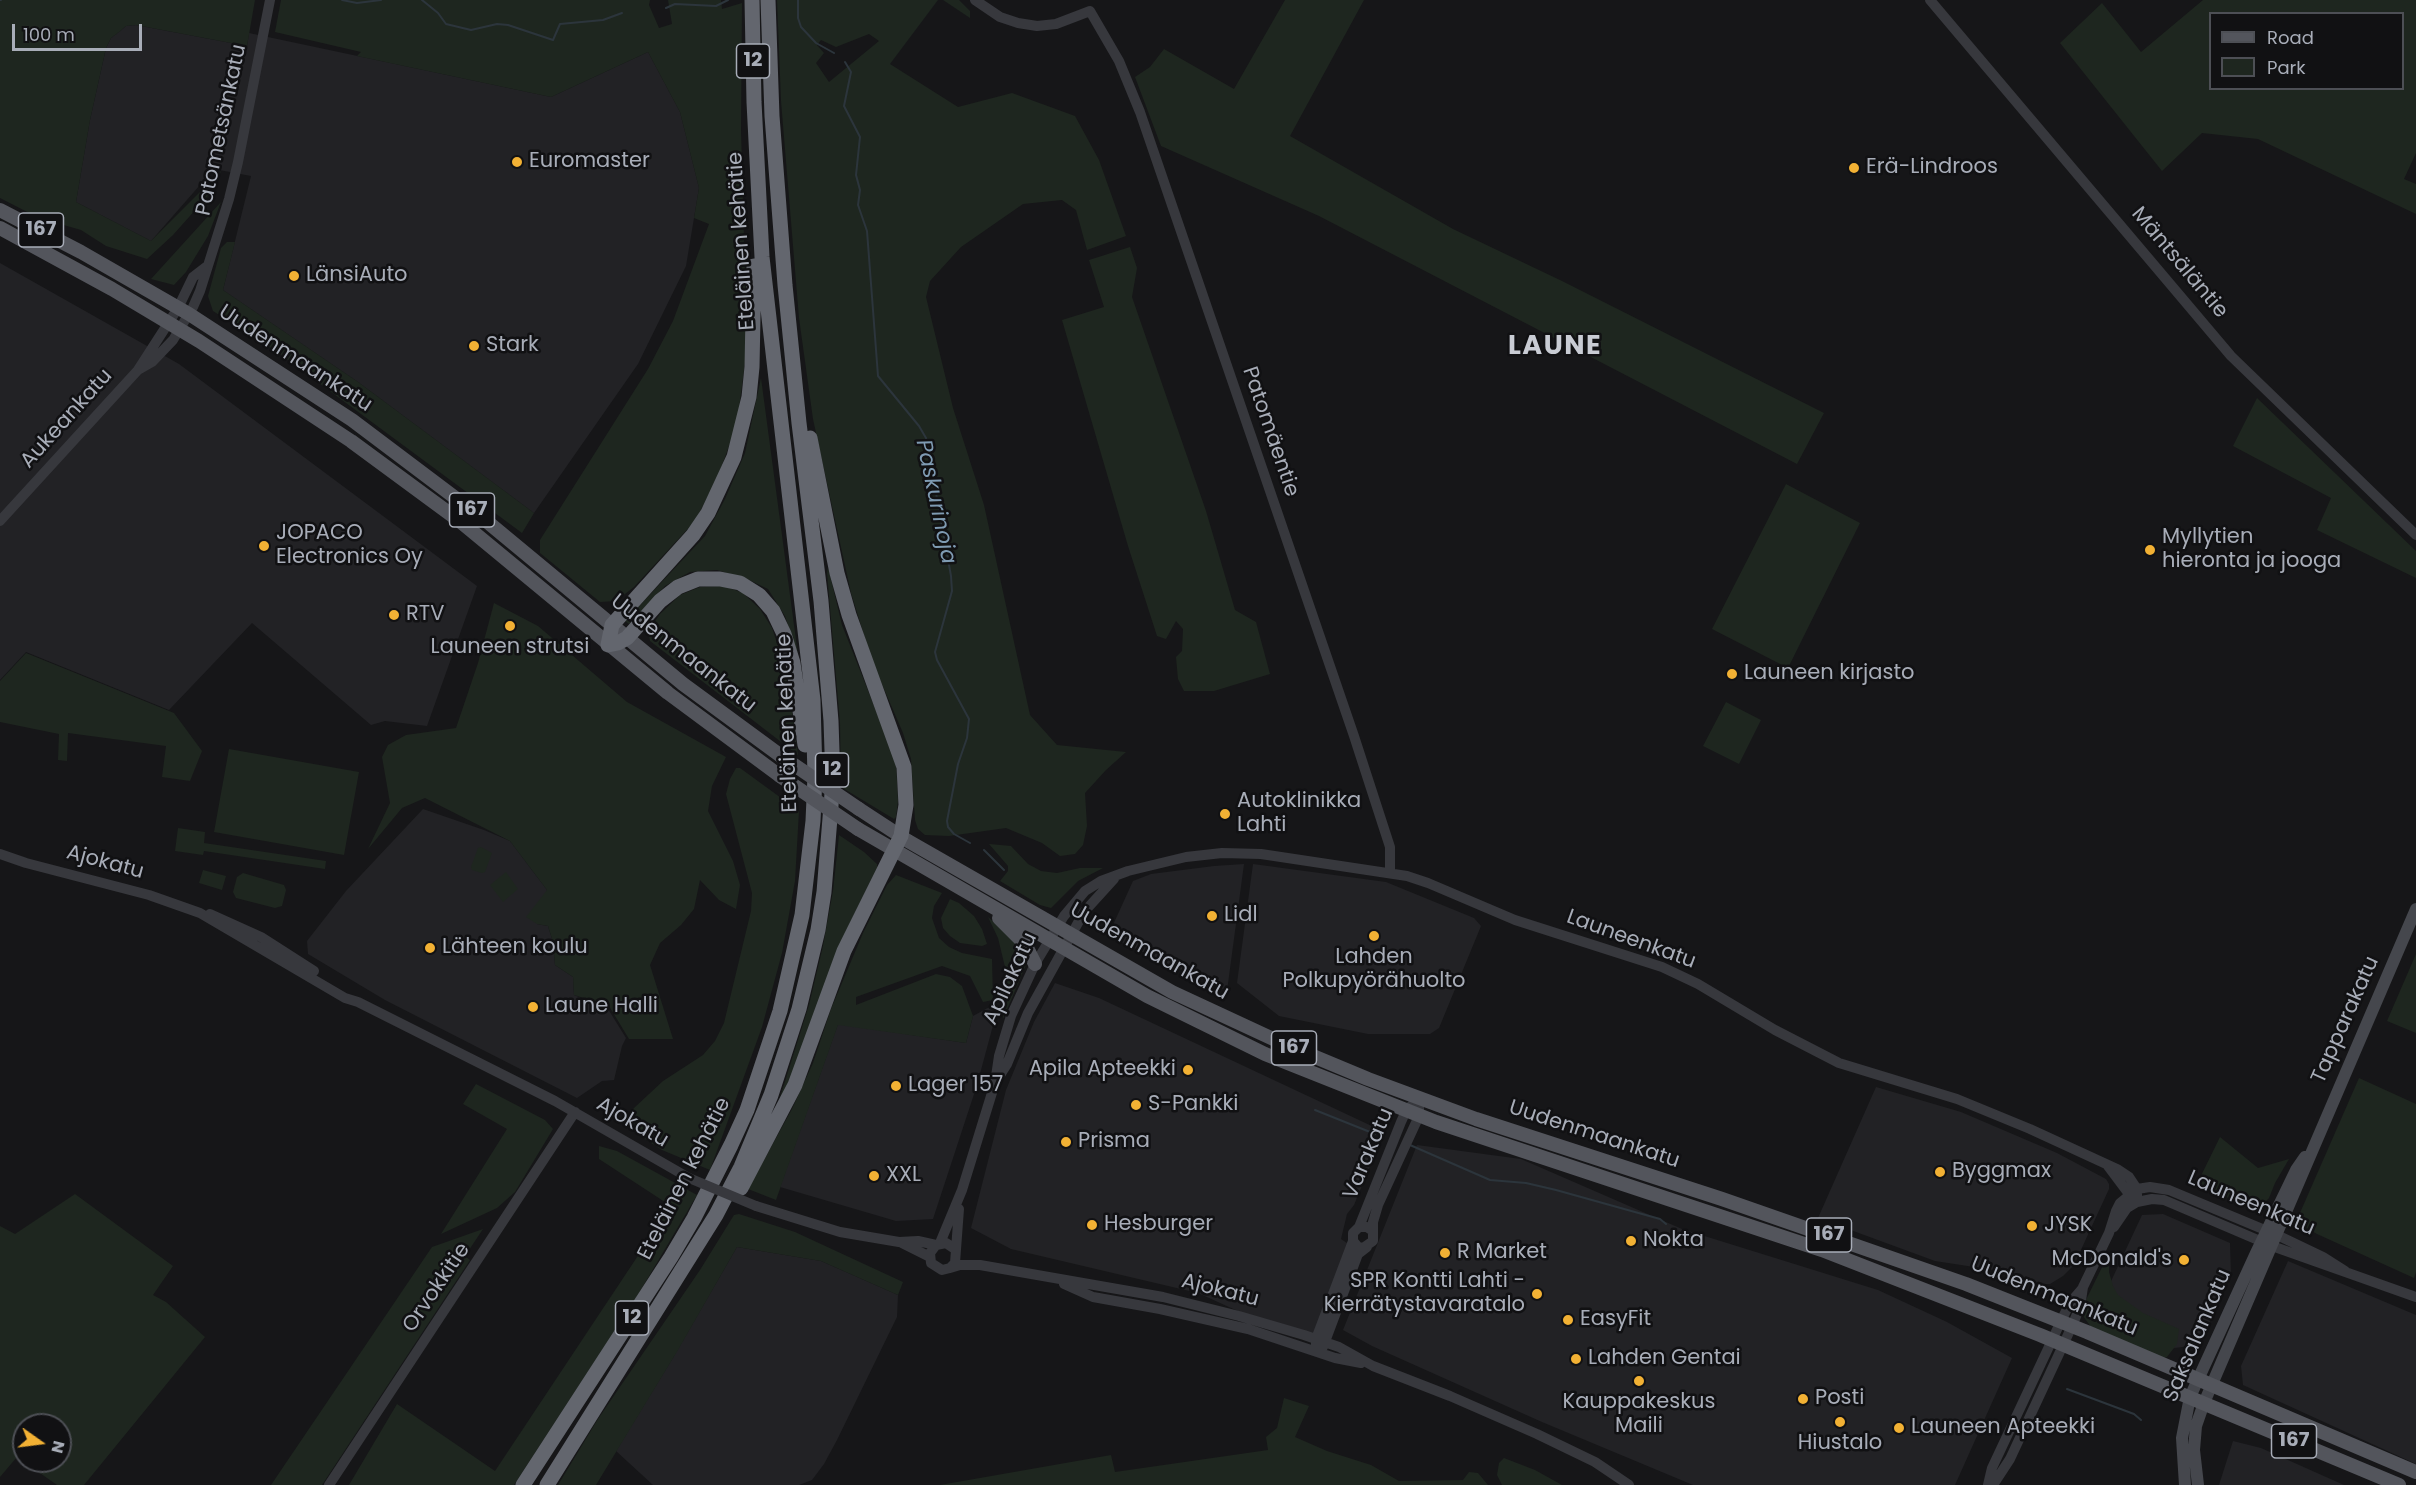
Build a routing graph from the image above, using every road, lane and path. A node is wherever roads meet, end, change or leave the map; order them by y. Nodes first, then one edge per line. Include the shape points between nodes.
1 (270, 0) edge
2 (752, 0) edge
3 (768, 0) edge
4 (975, 0) edge
5 (1930, 0) edge
6 (772, 116) junction
7 (754, 117) junction
8 (0, 210) edge
9 (0, 228) edge
10 (184, 311) junction
11 (174, 326) junction
12 (0, 521) edge
13 (2416, 535) edge
14 (612, 626) junction
15 (627, 638) junction
16 (608, 645) junction
17 (901, 836) junction
18 (894, 851) junction
19 (0, 854) edge
20 (1390, 873) junction
21 (1116, 876) junction
22 (978, 898) junction
23 (2416, 909) edge
24 (802, 915) junction
25 (1057, 926) junction
26 (1072, 935) junction
27 (1049, 940) junction
28 (1064, 949) junction
29 (1035, 964) junction
30 (995, 1083) junction
31 (1419, 1098) junction
32 (575, 1112) junction
33 (1410, 1119) junction
34 (962, 1191) junction
35 (2134, 1195) junction
36 (1359, 1227) junction
37 (1373, 1231) junction
38 (2270, 1238) junction
39 (1353, 1241) junction
40 (899, 1242) junction
41 (938, 1244) junction
42 (1367, 1247) junction
43 (956, 1252) junction
44 (930, 1257) junction
45 (980, 1265) junction
46 (950, 1268) junction
47 (2416, 1297) edge
48 (2067, 1323) junction
49 (2058, 1342) junction
50 (1320, 1346) junction
51 (614, 1378) junction
52 (2197, 1380) junction
53 (2211, 1386) junction
54 (2190, 1397) junction
55 (2204, 1403) junction
56 (2416, 1472) edge
57 (329, 1485) edge
58 (523, 1485) edge
59 (547, 1485) edge
60 (1629, 1485) edge
61 (1988, 1485) edge
62 (1993, 1485) edge
63 (2185, 1485) edge
64 (2198, 1485) edge
65 (2399, 1485) edge

1 - 10 street, Patometsänkatu via 238,162 220,230 200,291
2 - 7 highway, Eteläinen kehätie / 12
3 - 6 highway, Eteläinen kehätie / 12
4 - 20 street, Patomäentie via 1000,17 1037,26 1056,24 1089,11 1119,61 1140,112 1358,747 1390,847
5 - 13 street, Mäntsäläntie via 2231,356
6 - 17 highway via 807,421 843,594 904,767 906,805
6 - 51 highway, Eteläinen kehätie / 12 via 784,285 831,721 833,781 824,892 799,1009 758,1127 720,1207
7 - 14 highway via 753,332 743,426 734,457 708,513
7 - 24 highway, Eteläinen kehätie / 12 via 768,317 813,700 813,821
8 - 10 main road, Uudenmaankatu / 167
9 - 11 main road, Uudenmaankatu / 167
10 - 11 street, Patometsänkatu
10 - 14 main road, Uudenmaankatu / 167 via 406,459
11 - 12 street, Aukeankatu via 173,340 152,362 138,370
11 - 16 main road, Uudenmaankatu / 167 via 388,468 469,529
14 - 15 main road, Uudenmaankatu / 167
14 - 16 highway
15 - 16 highway
15 - 17 main road, Uudenmaankatu / 167, bridge via 781,756
15 - 24 highway via 678,586 698,579 740,583 759,595 773,611 793,663 804,727 808,818
16 - 18 main road, Uudenmaankatu, bridge via 780,776
17 - 18 highway
17 - 25 main road, Uudenmaankatu / 167
18 - 22 main road, Uudenmaankatu / 167
18 - 51 highway via 844,951 807,1057 772,1131 719,1225
19 - 32 street, Ajokatu via 213,914 261,937 354,995 358,1002
20 - 21 street, Launeenkatu via 1261,854 1222,853 1186,856
20 - 35 street, Launeenkatu via 1428,883 1515,920 1662,967 1839,1063 1958,1100 2117,1169 2129,1177
21 - 25 street, Launeenkatu via 1085,891
21 - 26 street, Launeenkatu via 1084,912
22 - 27 main road, Uudenmaankatu / 167
22 - 29 main road via 1025,944
23 - 38 main road, Tapparakatu via 2313,1146 2296,1170
24 - 58 highway, Eteläinen kehätie / 12 via 780,1011 747,1110 731,1145 671,1257
25 - 26 main road, Uudenmaankatu / 167
25 - 27 street, Apilakatu
26 - 28 street, Apilakatu
26 - 31 main road, Uudenmaankatu / 167 via 1172,992 1239,1024
27 - 28 main road, Uudenmaankatu / 167
27 - 29 street, Apilakatu
28 - 30 street, Apilakatu via 1044,981
28 - 33 main road, Uudenmaankatu / 167 via 1201,1024
29 - 30 street, Apilakatu via 1011,1016
30 - 34 street, Apilakatu
31 - 33 street, Varakatu
31 - 48 main road, Uudenmaankatu / 167 via 1814,1230
32 - 40 street, Ajokatu, bridge via 689,1178 756,1206 840,1232
32 - 57 street, Orvokkitie
33 - 36 street, Varakatu via 1388,1157
33 - 37 street, Varakatu via 1399,1161 1378,1205
33 - 49 main road, Uudenmaankatu / 167 via 1788,1238
34 - 41 street, Apilakatu
34 - 43 street, Apilakatu
35 - 38 street, Launeenkatu via 2150,1187 2169,1190
35 - 48 street via 2109,1233 2083,1287 2080,1307
36 - 37 street
36 - 39 street via 1353,1233
37 - 42 street via 1373,1241
38 - 47 street, Launeenkatu via 2321,1265
38 - 52 main road, Saksalankatu
38 - 53 main road, Saksalankatu
39 - 42 street via 1358,1247
39 - 50 street
40 - 41 street, Ajokatu
40 - 44 street, Ajokatu
41 - 43 street via 946,1243
41 - 44 street
42 - 50 street via 1358,1254
43 - 45 street, Ajokatu
43 - 46 street
44 - 46 street via 936,1268
45 - 46 street, Ajokatu
45 - 50 street, Ajokatu via 1051,1278 1093,1297
48 - 49 street
48 - 52 main road, Uudenmaankatu / 167
49 - 54 main road, Uudenmaankatu / 167
49 - 61 street via 1992,1468
49 - 62 street via 2010,1459
50 - 60 street, Ajokatu via 1335,1358 1373,1366 1537,1434 1595,1462
51 - 59 highway, Eteläinen kehätie / 12
52 - 53 main road, Uudenmaankatu / 167
52 - 54 main road, Saksalankatu
53 - 55 main road, Saksalankatu
53 - 56 main road, Uudenmaankatu / 167
54 - 55 main road, Uudenmaankatu / 167
54 - 63 main road, Saksalankatu via 2182,1438
55 - 64 main road, Saksalankatu via 2195,1438
55 - 65 main road, Uudenmaankatu / 167

